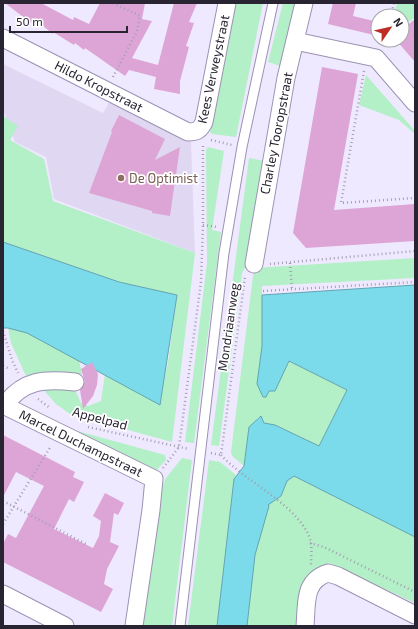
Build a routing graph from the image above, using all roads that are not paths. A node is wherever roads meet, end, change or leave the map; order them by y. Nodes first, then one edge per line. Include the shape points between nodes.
1 (227, 3) edge
2 (273, 3) edge
3 (304, 3) edge
4 (3, 38) edge
5 (295, 41) junction
6 (415, 103) edge
7 (199, 135) joint
8 (254, 264) road end
9 (75, 382) dead end
10 (3, 406) edge
11 (3, 594) edge
12 (415, 615) edge
13 (65, 626) edge
14 (134, 626) edge
15 (180, 626) edge
16 (305, 626) edge

1 - 7 street, Kees Verweystraat via 204,122
2 - 15 lane via 242,147 224,253
3 - 5 street, Charley Tooropstraat
4 - 7 street, Hildo Kropstraat via 188,132
5 - 6 street via 376,58
5 - 8 street, Charley Tooropstraat via 272,152
9 - 10 street, Marcel Duchampstraat via 34,382 11,396
10 - 14 street, Marcel Duchampstraat via 154,479
11 - 13 street
12 - 16 street via 328,573 316,578 311,584

